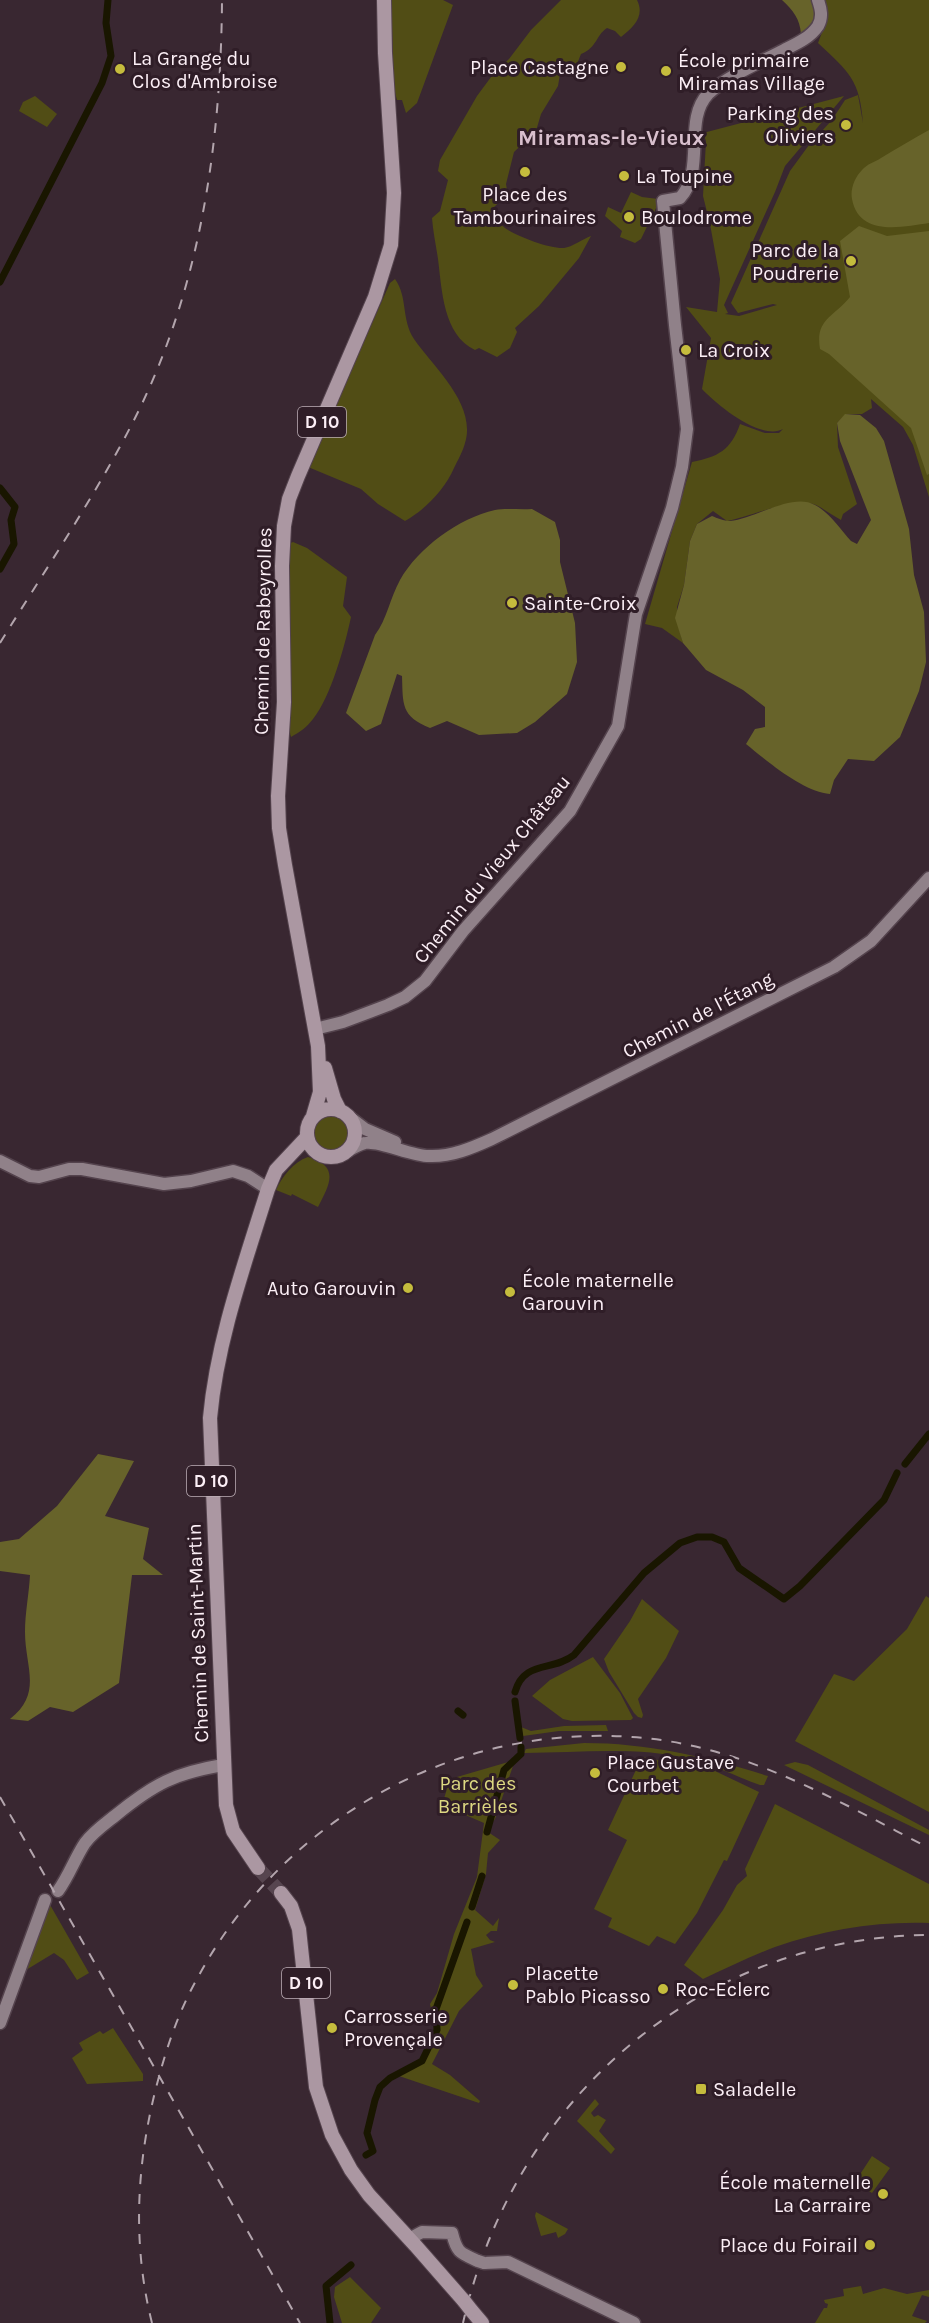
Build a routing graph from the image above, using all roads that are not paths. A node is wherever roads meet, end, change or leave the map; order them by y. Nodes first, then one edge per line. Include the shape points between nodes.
1 (379, 0) edge
2 (384, 0) edge
3 (818, 0) edge
4 (385, 53) junction
5 (929, 878) edge
6 (315, 1029) junction
7 (318, 1046) junction
8 (344, 1113) junction
9 (313, 1116) junction
10 (307, 1137) junction
11 (348, 1150) junction
12 (460, 1152) junction
13 (318, 1154) junction
14 (0, 1161) edge
15 (269, 1187) junction
16 (224, 1765) junction
17 (258, 1868) tunnel mouth
18 (58, 1892) dead end
19 (281, 1893) tunnel mouth
20 (45, 1900) dead end
21 (0, 2022) edge
22 (412, 2242) junction
23 (482, 2323) edge
24 (634, 2323) edge

1 - 4 main road, Chemin de Rabeyrolles / D 10
2 - 4 main road, Chemin de Rabeyrolles / D 10
3 - 6 street, Chemin du Vieux Château via 821,20 808,37 708,94 699,107 691,182 680,198 663,201 687,429 672,508 636,614 618,726 570,811 463,931 425,981 388,1005
4 - 6 main road, Chemin de Rabeyrolles / D 10 via 394,193 391,245 375,297 289,499 284,526 284,702 278,814
5 - 12 street, Chemin de l’Étang via 871,941 834,967 582,1095
6 - 7 main road, Chemin de Rabeyrolles / D 10
7 - 8 main road, Chemin de Rabeyrolles / D 10 via 334,1099
7 - 9 main road, Chemin de Rabeyrolles / D 10 via 320,1092
8 - 9 main road via 326,1109
8 - 11 main road via 355,1130
8 - 12 street, Chemin de l’Étang via 365,1129 402,1145 432,1152
9 - 10 main road
10 - 13 main road
10 - 15 main road, D 10 via 276,1170
11 - 12 street, Chemin de l’Étang via 374,1143 428,1156
11 - 13 main road via 333,1157
13 - 15 main road, D 10 via 294,1159
14 - 15 street via 30,1176 82,1169 164,1184 233,1171
15 - 16 main road, Chemin de Saint-Martin / D 10 via 217,1368 210,1418
16 - 17 main road, D 10 via 230,1823
16 - 18 street via 196,1769 146,1791 86,1842
19 - 22 main road, D 10 via 295,1917 302,1942 315,2078 324,2115 360,2183
20 - 21 street
22 - 23 main road, D 10
22 - 24 street via 432,2231 452,2233 455,2248 481,2262 508,2262

